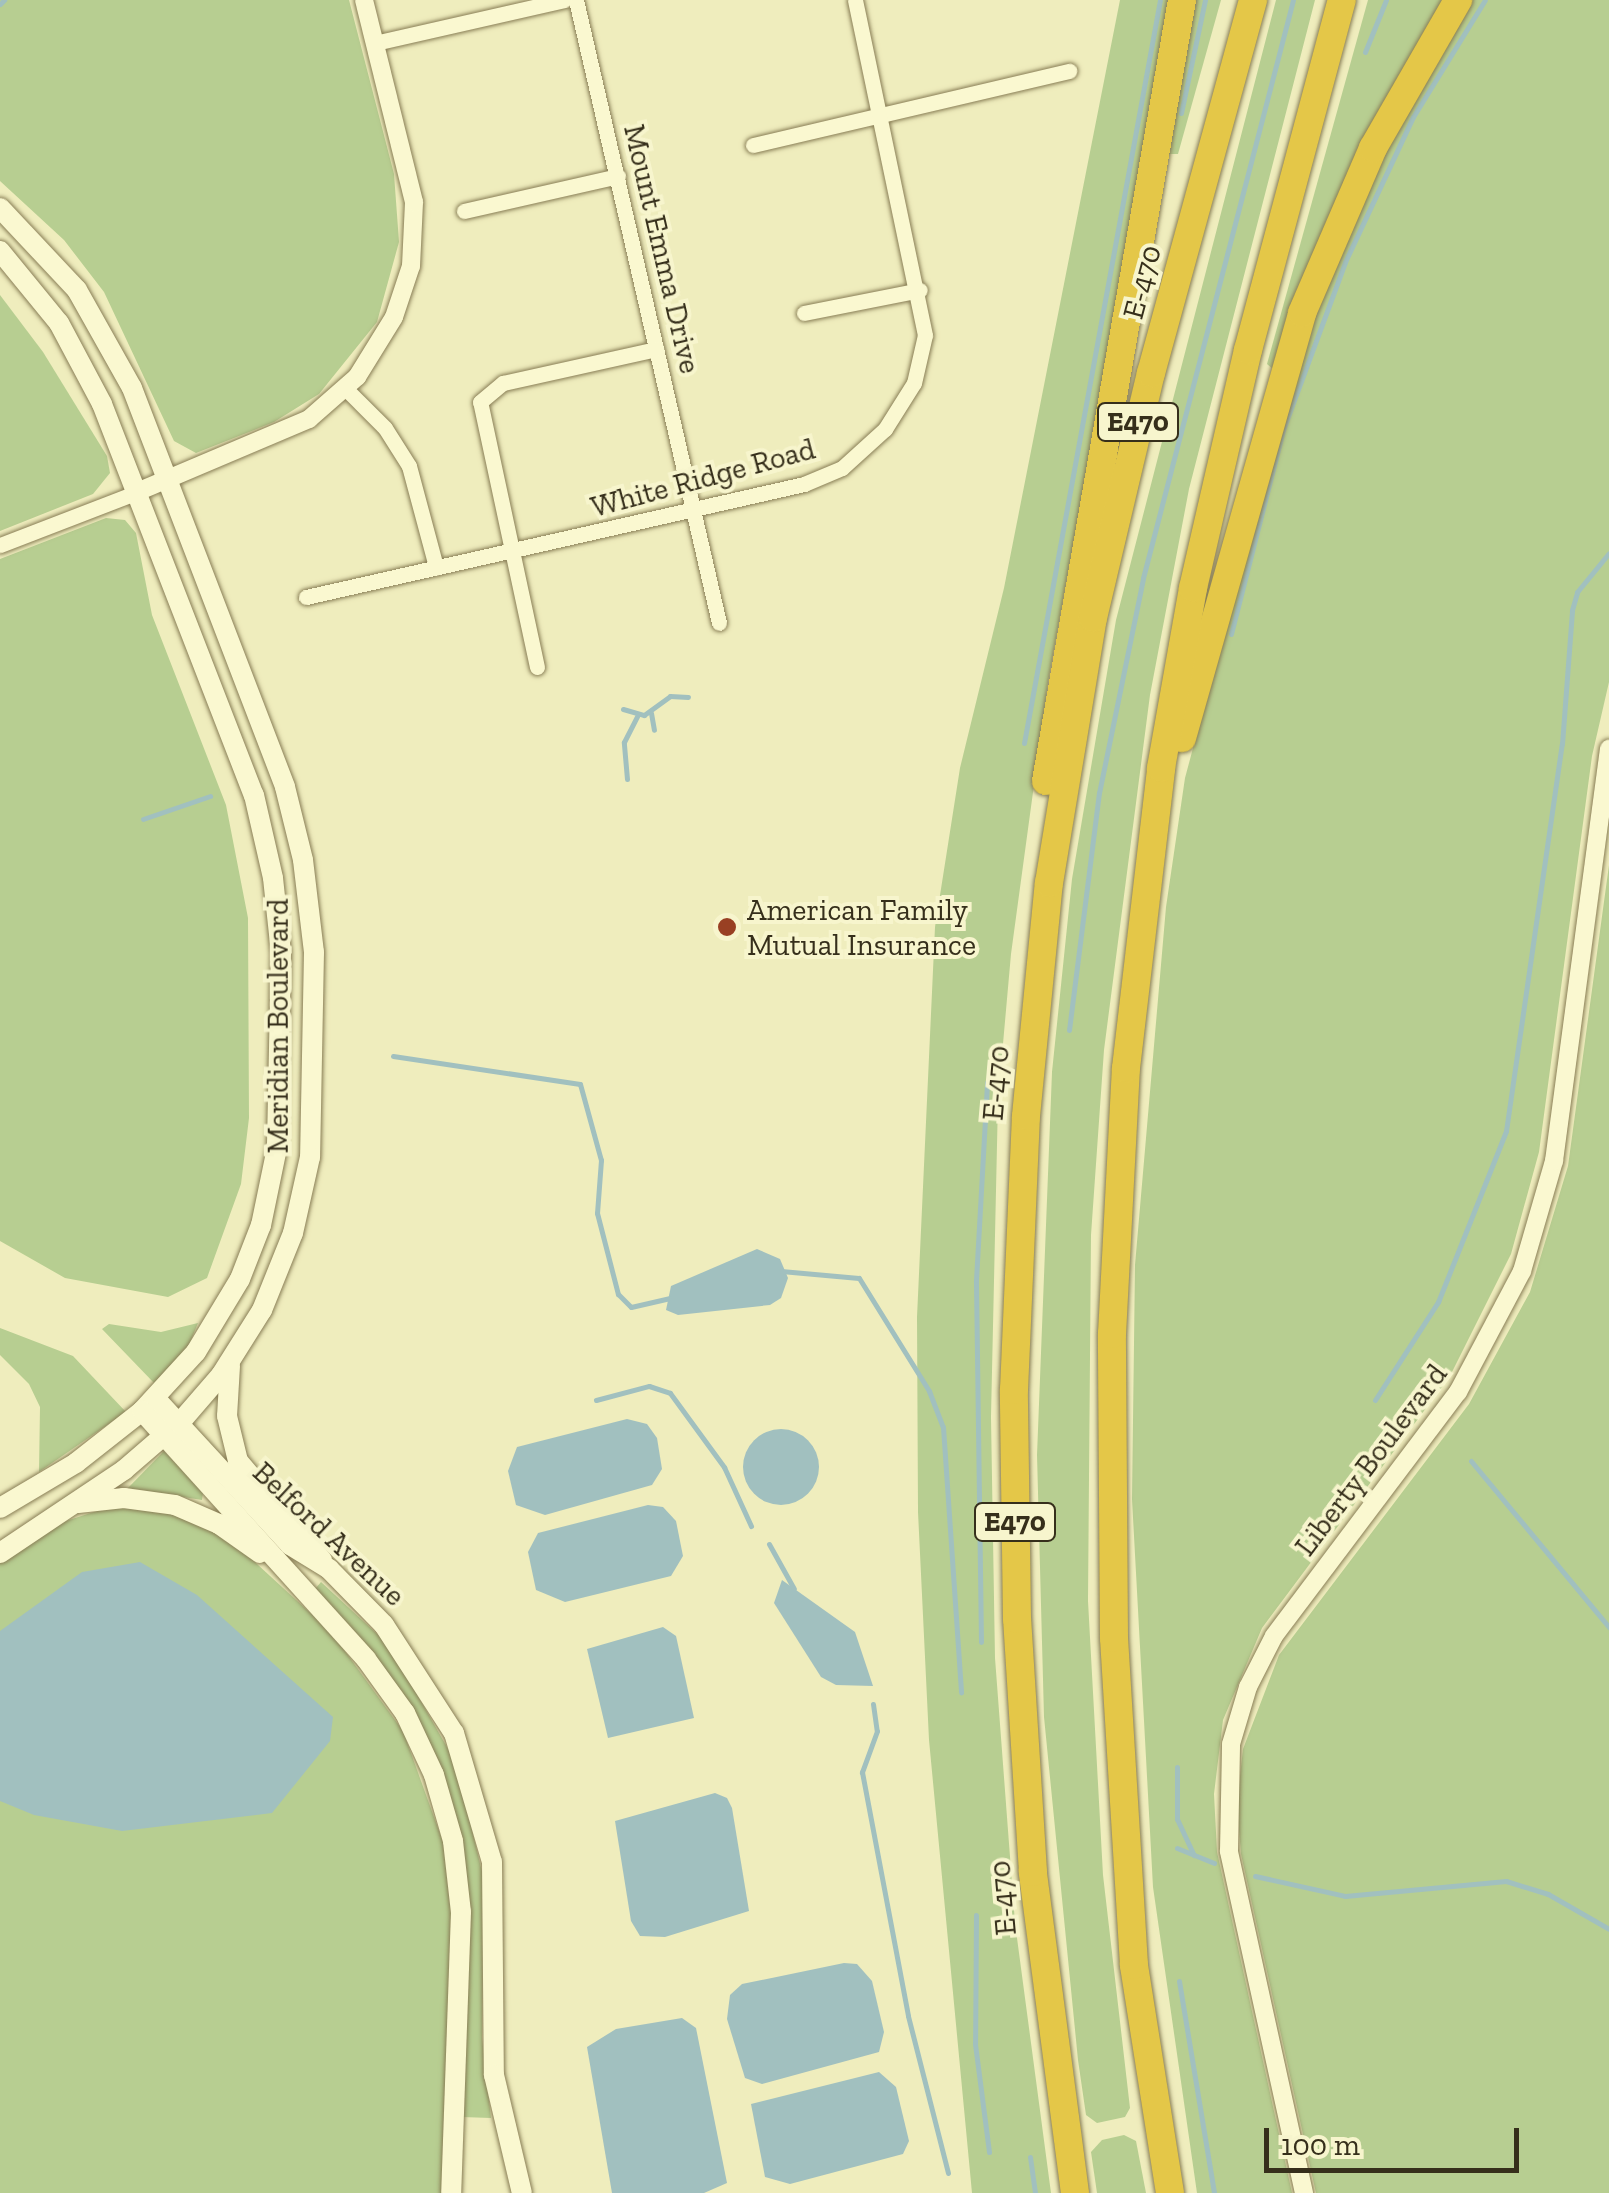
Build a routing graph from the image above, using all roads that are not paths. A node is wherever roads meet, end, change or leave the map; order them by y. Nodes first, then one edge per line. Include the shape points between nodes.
1 (364, 0) edge
2 (564, 0) edge
3 (576, 0) edge
4 (855, 0) edge
5 (1182, 0) edge
6 (1253, 0) edge
7 (1342, 0) edge
8 (1458, 0) edge
9 (375, 43) junction
10 (1069, 71) dead end
11 (880, 113) junction
12 (754, 145) dead end
13 (618, 176) junction
14 (0, 208) edge
15 (464, 211) dead end
16 (0, 252) edge
17 (920, 290) junction
18 (804, 313) dead end
19 (656, 349) junction
20 (346, 389) junction
21 (167, 480) junction
22 (136, 492) junction
23 (693, 510) junction
24 (0, 545) edge
25 (512, 554) junction
26 (436, 568) junction
27 (306, 597) dead end
28 (719, 623) dead end
29 (537, 667) dead end
30 (1609, 749) edge
31 (1158, 795) junction
32 (1054, 850) junction
33 (231, 1361) junction
34 (148, 1404) junction
35 (169, 1430) junction
36 (74, 1503) junction
37 (0, 1508) edge
38 (0, 1553) edge
39 (274, 1561) junction
40 (329, 1569) junction
41 (451, 2193) edge
42 (522, 2193) edge
43 (1074, 2193) edge
44 (1170, 2193) edge
45 (1304, 2193) edge

1 - 9 street
2 - 9 street
3 - 13 street, Mount Emma Drive
4 - 11 street, White Ridge Road
5 - 32 highway via 1042,804
6 - 32 highway, E-470 / E470 via 1110,536
7 - 31 highway, E470 via 1223,452
8 - 31 highway via 1373,148 1309,292 1256,458 1184,735
9 - 20 street via 412,184 414,238 394,317
10 - 11 street
11 - 12 street
11 - 17 street, White Ridge Road
13 - 15 street
13 - 19 street, Mount Emma Drive
14 - 21 main road, Meridian Boulevard via 60,267 94,314
16 - 22 main road, Meridian Boulevard via 70,340
17 - 18 street
17 - 23 street, White Ridge Road via 924,352 914,383 885,429 820,479
19 - 23 street, Mount Emma Drive
19 - 25 street via 503,383 484,396 481,413
20 - 21 street via 295,427
20 - 26 street via 384,428 408,466
21 - 22 street
21 - 33 main road, Meridian Boulevard via 286,786 312,916 307,1176 278,1278
22 - 24 street
22 - 34 main road, Meridian Boulevard via 254,795 272,868 281,953 278,1135 263,1219 220,1316
23 - 25 street, White Ridge Road
23 - 28 street, Mount Emma Drive
25 - 26 street, White Ridge Road
25 - 29 street
26 - 27 street, White Ridge Road
30 - 45 street, Liberty Boulevard via 1554,1161 1522,1271 1458,1392 1274,1636 1248,1687 1231,1744 1229,1851
31 - 44 highway, E470 via 1120,1156 1110,1514 1126,1883
32 - 43 highway, E-470 / E470 via 1020,1196 1015,1558 1033,1872
33 - 35 main road, Meridian Boulevard
33 - 40 main road via 228,1416 238,1461
34 - 35 main road, Belford Avenue
34 - 37 main road, Meridian Boulevard via 97,1448
35 - 36 main road, Meridian Boulevard
35 - 39 main road, Belford Avenue
35 - 40 main road, Belford Avenue via 290,1544
36 - 38 main road, Meridian Boulevard
36 - 39 main road via 124,1498 175,1505 219,1524
39 - 41 main road, Belford Avenue via 395,1698 446,1814 461,1912
40 - 42 main road, Belford Avenue via 418,1670 476,1790 496,1897 494,2075

